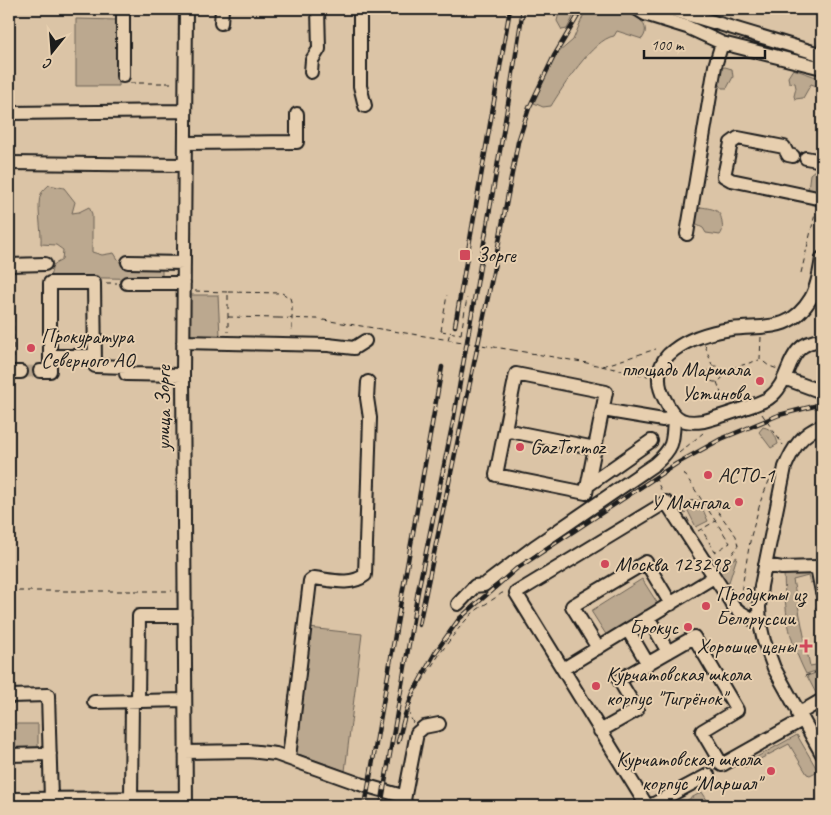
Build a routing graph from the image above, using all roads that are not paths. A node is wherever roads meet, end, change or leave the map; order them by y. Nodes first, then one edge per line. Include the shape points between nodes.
1 (123, 9) edge
2 (186, 9) edge
3 (222, 9) edge
4 (318, 9) edge
5 (360, 9) edge
6 (637, 9) edge
7 (670, 9) edge
8 (222, 23) dead end
9 (722, 43) junction
10 (822, 57) edge
11 (822, 67) edge
12 (311, 72) dead end
13 (123, 76) road end
14 (365, 106) dead end
15 (185, 111) junction
16 (9, 113) edge
17 (297, 114) dead end
18 (185, 143) junction
19 (822, 161) edge
20 (9, 163) edge
21 (184, 165) junction
22 (820, 199) edge
23 (687, 234) dead end
24 (822, 258) edge
25 (128, 262) dead end
26 (184, 263) junction
27 (45, 264) dead end
28 (9, 265) edge
29 (128, 283) road end
30 (187, 287) junction
31 (822, 340) edge
32 (365, 341) dead end
33 (183, 342) junction
34 (50, 356) junction
35 (95, 356) junction
36 (40, 371) dead end
37 (783, 374) junction
38 (183, 375) junction
39 (368, 382) dead end
40 (822, 392) edge
41 (603, 410) junction
42 (675, 417) junction
43 (822, 426) edge
44 (505, 430) junction
45 (651, 441) dead end
46 (595, 448) junction
47 (592, 465) junction
48 (604, 473) junction
49 (587, 486) junction
50 (765, 565) junction
51 (714, 577) junction
52 (822, 592) edge
53 (458, 604) dead end
54 (671, 604) junction
55 (185, 616) junction
56 (648, 617) junction
57 (760, 624) junction
58 (628, 630) junction
59 (598, 648) junction
60 (668, 652) junction
61 (648, 664) junction
62 (562, 669) junction
63 (9, 696) edge
64 (185, 700) junction
65 (822, 700) edge
66 (135, 701) junction
67 (94, 702) dead end
68 (800, 717) junction
69 (439, 724) dead end
70 (600, 731) junction
71 (185, 752) junction
72 (50, 754) junction
73 (822, 754) edge
74 (9, 755) edge
75 (289, 757) junction
76 (708, 774) dead end
77 (131, 798) junction
78 (9, 799) edge
79 (52, 799) junction
80 (91, 802) edge
81 (186, 802) edge
82 (406, 803) edge
83 (647, 806) edge
84 (650, 806) edge

1 - 13 street
2 - 15 street, улица Зорге
3 - 8 street
4 - 12 street via 319,48 312,60
5 - 14 street via 360,86
6 - 9 street
7 - 10 street
9 - 11 street
9 - 23 street via 715,66
15 - 16 street
15 - 18 street, улица Зорге
17 - 18 street via 297,142
18 - 21 street, улица Зорге
19 - 22 street via 788,155 784,147 738,138 731,143 724,176
20 - 21 street
21 - 26 street, улица Зорге
24 - 42 street via 812,297 793,318 771,328 714,332 686,342 666,357 658,378 664,399
25 - 26 street
26 - 30 street, улица Зорге
27 - 28 street
29 - 30 street
30 - 33 street, улица Зорге
31 - 37 street via 798,350
32 - 33 street via 354,348
33 - 38 street, улица Зорге
34 - 35 street
34 - 35 street via 50,283 94,283
34 - 36 street via 50,371
35 - 38 street via 95,366 126,367 126,374
37 - 40 street
37 - 42 street via 775,393 768,399 704,421 687,422
38 - 55 street, улица Зорге
39 - 75 street via 370,418 365,575 352,582 314,578 310,581
41 - 42 street via 663,420
41 - 44 street via 606,392 516,374
41 - 46 street
42 - 53 street via 672,444 655,464 484,585 475,586
43 - 50 street via 800,439 791,452
44 - 46 street
44 - 49 street via 496,474 586,493
45 - 48 street
46 - 47 street
47 - 48 street
47 - 49 street
48 - 49 street
50 - 52 street via 817,567
50 - 57 street via 759,606
51 - 54 street
51 - 57 street via 734,607
51 - 62 street via 692,535 666,502 516,593
54 - 56 street
54 - 59 street via 646,562 629,571 572,606
55 - 64 street, улица Зорге
55 - 66 street via 139,616
56 - 58 street
56 - 60 street
57 - 68 street via 774,668
58 - 59 street
58 - 61 street
59 - 62 street
60 - 61 street
60 - 68 street via 694,637 737,710 702,731 722,765
61 - 70 street via 619,680 637,710
62 - 70 street
63 - 72 street via 48,695
64 - 66 street
64 - 71 street, улица Зорге
65 - 68 street
66 - 67 street
66 - 77 street
68 - 73 street
69 - 82 street via 424,727 417,733
70 - 83 street
71 - 75 street via 254,751
71 - 81 street, улица Зорге
72 - 74 street
72 - 79 street
75 - 82 street via 398,795
76 - 84 street
77 - 80 street
77 - 81 street
78 - 79 street
79 - 80 street

